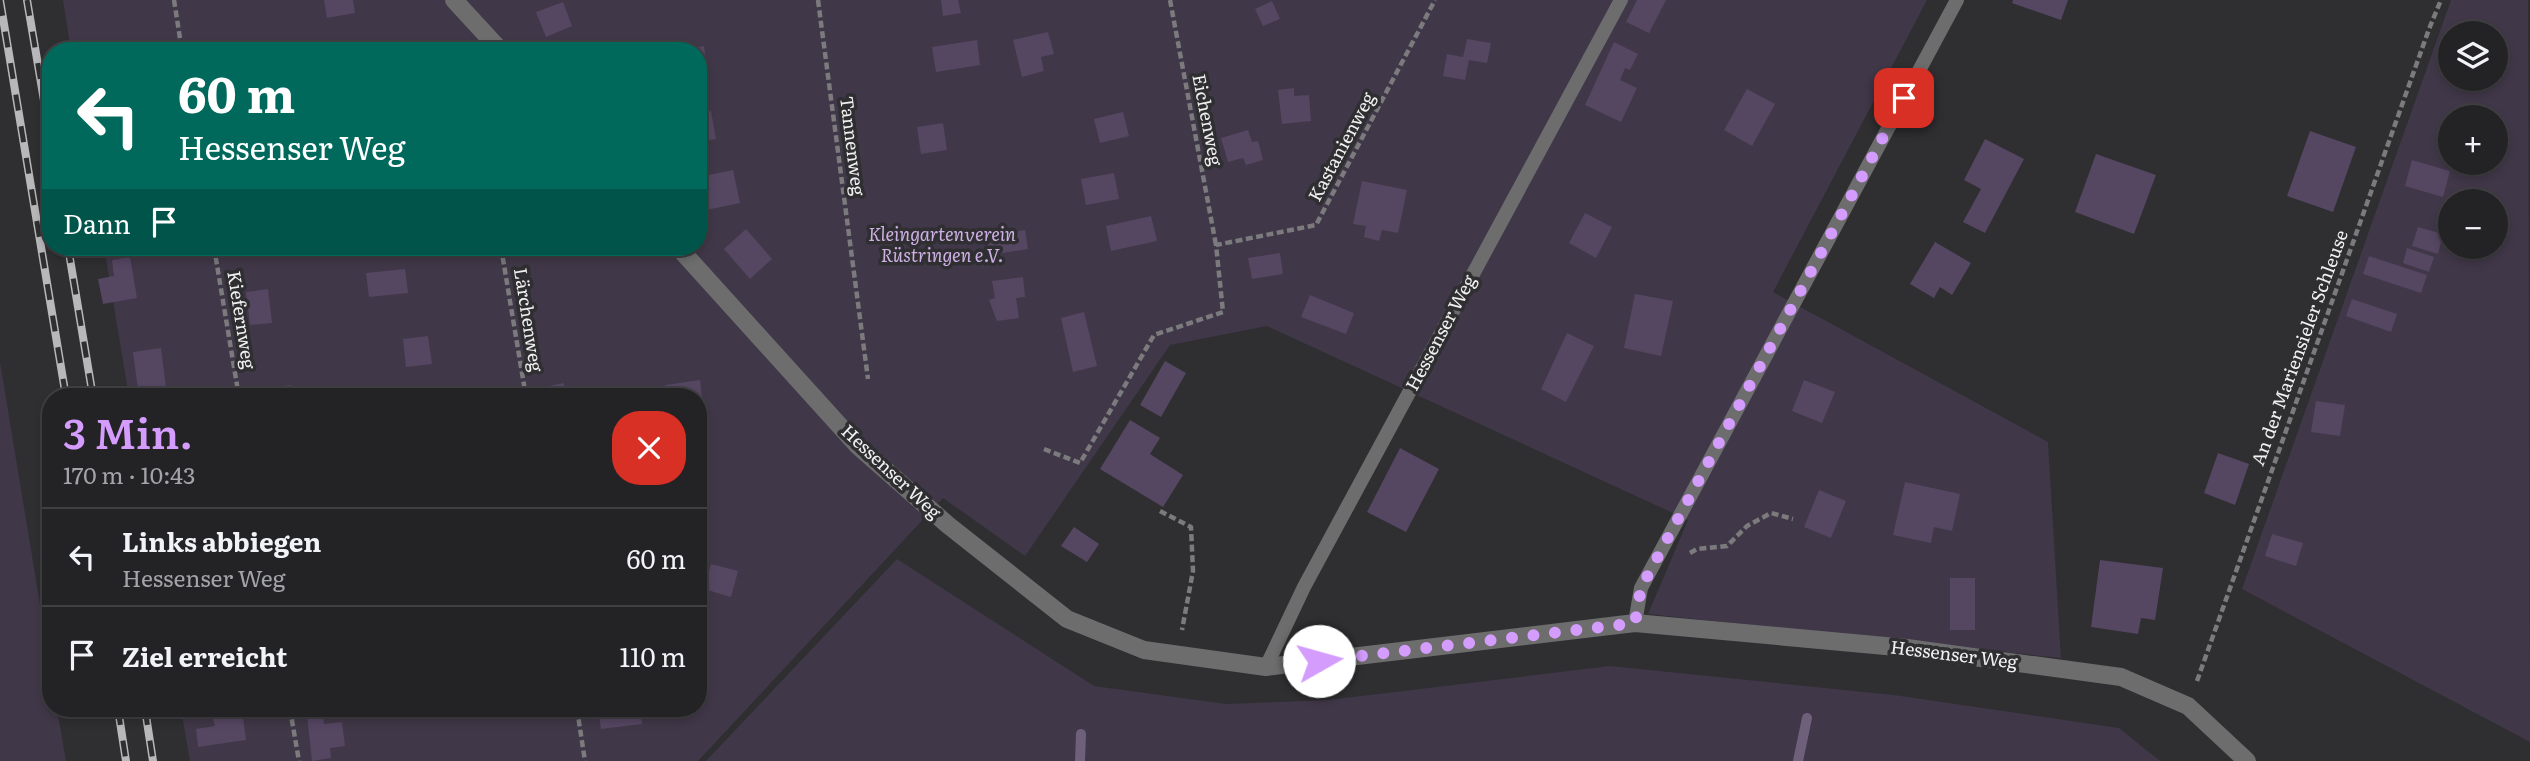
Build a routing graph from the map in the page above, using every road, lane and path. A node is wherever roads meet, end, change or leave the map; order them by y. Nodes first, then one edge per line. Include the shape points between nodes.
1 (174, 0) edge
2 (454, 0) edge
3 (818, 0) edge
4 (1170, 0) edge
5 (1435, 0) edge
6 (1621, 0) edge
7 (1957, 0) edge
8 (2441, 0) edge
9 (181, 42) edge
10 (492, 42) edge
11 (1216, 245) junction
12 (216, 256) edge
13 (502, 256) edge
14 (686, 256) edge
15 (868, 379) dead end
16 (238, 388) edge
17 (524, 388) edge
18 (1044, 449) dead end
19 (1160, 511) dead end
20 (1793, 519) dead end
21 (1687, 556) dead end
22 (1635, 623) junction
23 (1178, 654) junction
24 (1266, 667) junction
25 (2188, 706) junction
26 (291, 717) edge
27 (578, 717) edge
28 (299, 761) edge
29 (585, 761) edge
30 (2247, 761) edge

1 - 9 path
2 - 10 street
3 - 15 path, Tannenweg
4 - 11 path, Eichenweg
5 - 11 path, Kastanienweg via 1316,225
6 - 24 lane, Hessenser Weg via 1304,587
7 - 22 lane via 1641,588
8 - 25 path, An der Mariensieler Schleuse
11 - 18 path via 1223,312 1154,335 1080,463
12 - 16 path, Kiefernweg
13 - 17 path, Lärchenweg
14 - 23 street, Hessenser Weg via 858,446 948,525 1067,619 1144,650
19 - 23 path via 1191,527 1193,571
20 - 21 path via 1771,513 1747,526 1727,545 1697,549
22 - 24 street, Hessenser Weg
22 - 25 street, Hessenser Weg via 1907,648 2121,677
23 - 24 street, Hessenser Weg
25 - 30 street, Hessenser Weg
26 - 28 path
27 - 29 path

